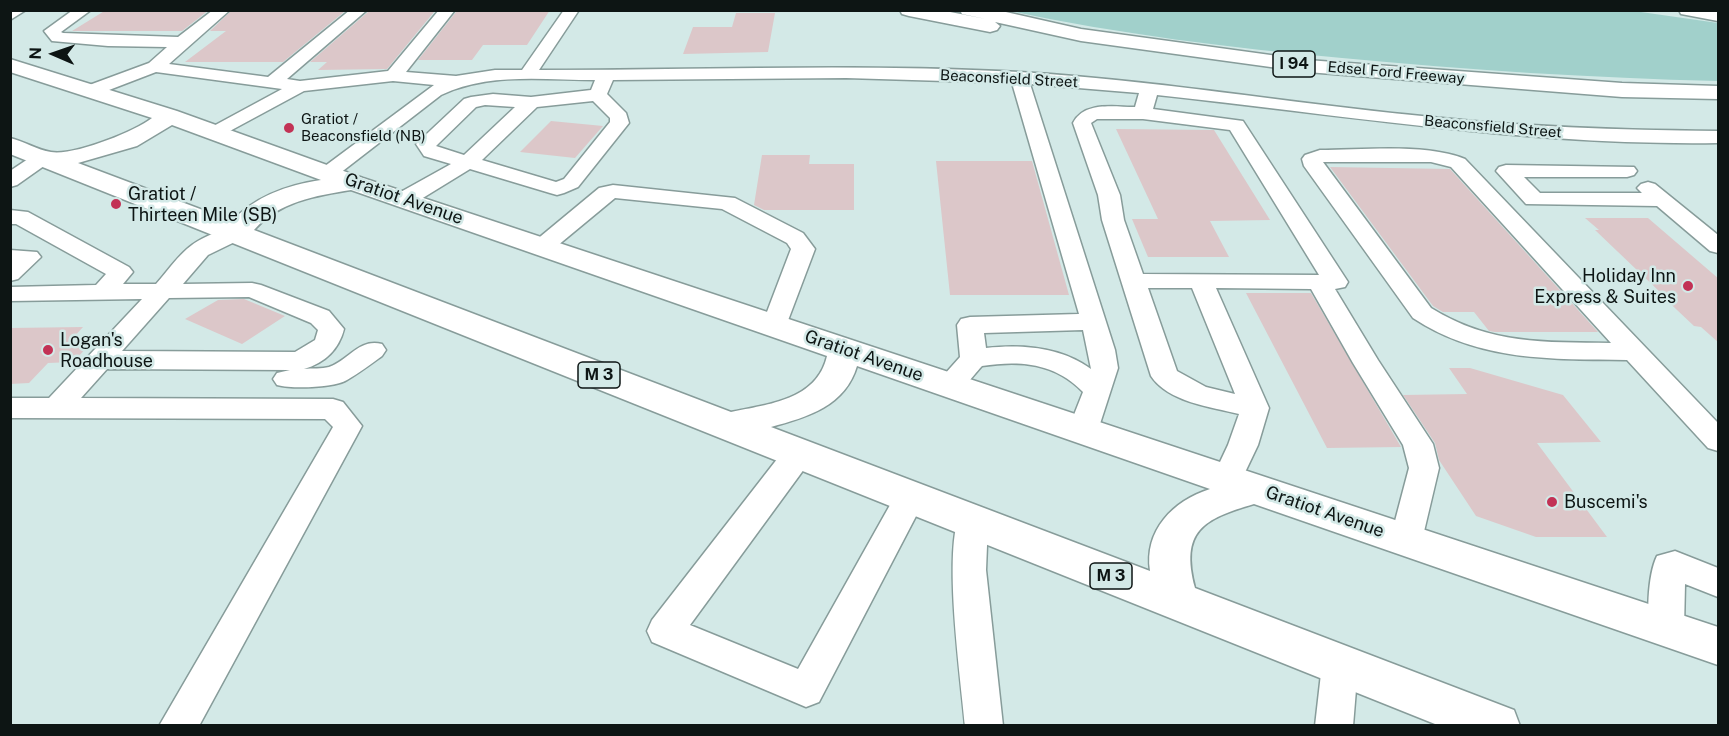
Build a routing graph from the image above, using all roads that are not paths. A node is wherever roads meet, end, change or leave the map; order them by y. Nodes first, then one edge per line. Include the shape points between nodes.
1 (16, 10) edge
2 (84, 10) edge
3 (223, 10) edge
4 (360, 10) edge
5 (448, 10) edge
6 (572, 10) edge
7 (909, 10) edge
8 (969, 10) edge
9 (1688, 10) edge
10 (10, 14) edge
11 (1719, 15) edge
12 (182, 42) junction
13 (10, 65) edge
14 (155, 67) junction
15 (527, 75) junction
16 (606, 75) junction
17 (393, 76) junction
18 (1019, 77) junction
19 (456, 81) junction
20 (271, 83) junction
21 (300, 86) junction
22 (1149, 89) junction
23 (1622, 90) junction
24 (90, 91) junction
25 (1719, 93) edge
26 (598, 95) junction
27 (531, 102) junction
28 (1143, 113) junction
29 (169, 117) junction
30 (215, 133) junction
31 (1582, 135) junction
32 (1719, 136) edge
33 (10, 144) edge
34 (47, 159) junction
35 (468, 162) junction
36 (1628, 171) junction
37 (328, 173) junction
38 (10, 181) edge
39 (354, 183) junction
40 (405, 199) junction
41 (1662, 200) junction
42 (10, 217) edge
43 (237, 232) junction
44 (543, 246) junction
45 (1719, 246) edge
46 (10, 257) edge
47 (10, 274) edge
48 (1133, 281) junction
49 (1201, 281) junction
50 (1319, 282) junction
51 (103, 292) junction
52 (162, 292) junction
53 (10, 294) edge
54 (1094, 322) junction
55 (775, 325) junction
56 (844, 349) junction
57 (373, 350) dead end
58 (1634, 352) junction
59 (974, 359) junction
60 (100, 360) junction
61 (294, 370) junction
62 (948, 385) junction
63 (1097, 390) junction
64 (10, 408) edge
65 (56, 408) junction
66 (1255, 408) junction
67 (266, 409) junction
68 (726, 425) junction
69 (1083, 430) junction
70 (1719, 441) edge
71 (799, 453) junction
72 (1243, 484) junction
73 (910, 497) junction
74 (972, 521) junction
75 (1406, 540) junction
76 (1719, 583) edge
77 (1177, 601) junction
78 (1666, 628) junction
79 (1719, 646) edge
80 (1340, 665) junction
81 (178, 726) edge
82 (984, 726) edge
83 (1334, 726) edge
84 (1497, 726) edge

1 - 10 main road
2 - 12 street via 52,31 58,38
3 - 12 street
4 - 20 street
5 - 17 street
6 - 15 street
7 - 23 main road via 1131,51 1308,74 1526,92
8 - 23 main road, Edsel Ford Freeway / I 94 via 1081,35 1239,57 1376,73
9 - 11 main road
12 - 14 street
13 - 24 main road, Gratiot Avenue
14 - 20 street
14 - 24 street
15 - 16 street, Beaconsfield Street
15 - 19 street, Beaconsfield Street via 483,75
16 - 18 street, Beaconsfield Street
16 - 26 street
17 - 19 street
17 - 21 street
18 - 22 street, Beaconsfield Street
18 - 54 street
19 - 37 street, Beaconsfield Street via 425,98
20 - 21 street
21 - 30 street
22 - 28 street
22 - 31 street, Beaconsfield Street via 1469,127
23 - 25 main road, Edsel Ford Freeway / I 94
24 - 29 main road, Gratiot Avenue
26 - 27 street
26 - 35 street via 620,123 567,185 551,188
27 - 35 street
27 - 35 street via 477,100 426,144 431,152
28 - 48 street via 1094,113 1082,123 1109,195
28 - 50 street via 1236,125 1336,282
29 - 30 main road, Gratiot Avenue
29 - 34 main road via 129,141 98,151
30 - 37 main road, Gratiot Avenue
31 - 32 street, Beaconsfield Street
31 - 36 street
33 - 34 main road, M 3
34 - 38 street
34 - 43 main road, M 3
35 - 40 street
36 - 41 street
36 - 41 street via 1506,171 1534,199
37 - 39 main road, Gratiot Avenue
39 - 40 main road, Gratiot Avenue
39 - 43 main road via 304,191 270,202
40 - 44 main road, Gratiot Avenue
41 - 45 street
42 - 51 street via 20,217 121,272
43 - 52 street via 200,250
43 - 68 main road, M 3
44 - 55 main road, Gratiot Avenue
44 - 55 street via 613,191 727,203 795,238 802,249
46 - 47 street via 29,257
48 - 49 street
48 - 66 street via 1166,376 1175,385
49 - 50 street
49 - 66 street
50 - 75 street via 1418,444 1424,468
51 - 52 street
51 - 53 street
52 - 60 street
52 - 61 street via 252,290 320,317 331,329 327,344
54 - 59 street via 970,325
54 - 63 street via 1105,368
55 - 56 main road, Gratiot Avenue
56 - 62 main road, Gratiot Avenue
56 - 68 main road via 838,375 815,399
57 - 61 street via 336,375
58 - 58 street via 1458,164 1431,156 1312,159 1422,313 1437,325 1492,343 1531,349
58 - 70 street
59 - 62 street
59 - 63 street via 1026,356 1057,361 1076,371
60 - 61 street
60 - 65 street
61 - 67 street
62 - 69 main road, Gratiot Avenue
63 - 69 street
64 - 65 street
65 - 67 street
66 - 72 street via 1243,445
67 - 81 street via 333,409 348,426
68 - 71 main road, M 3
69 - 72 main road, Gratiot Avenue
71 - 73 main road, M 3
71 - 73 street via 665,631 806,690
72 - 75 main road, Gratiot Avenue
72 - 77 main road via 1180,525 1170,545
73 - 74 main road, M 3
74 - 77 main road, M 3
74 - 82 street via 969,570
75 - 78 main road, Gratiot Avenue
76 - 78 street via 1669,566
77 - 80 main road, M 3
78 - 79 main road, Gratiot Avenue
80 - 83 street
80 - 84 main road, M 3

